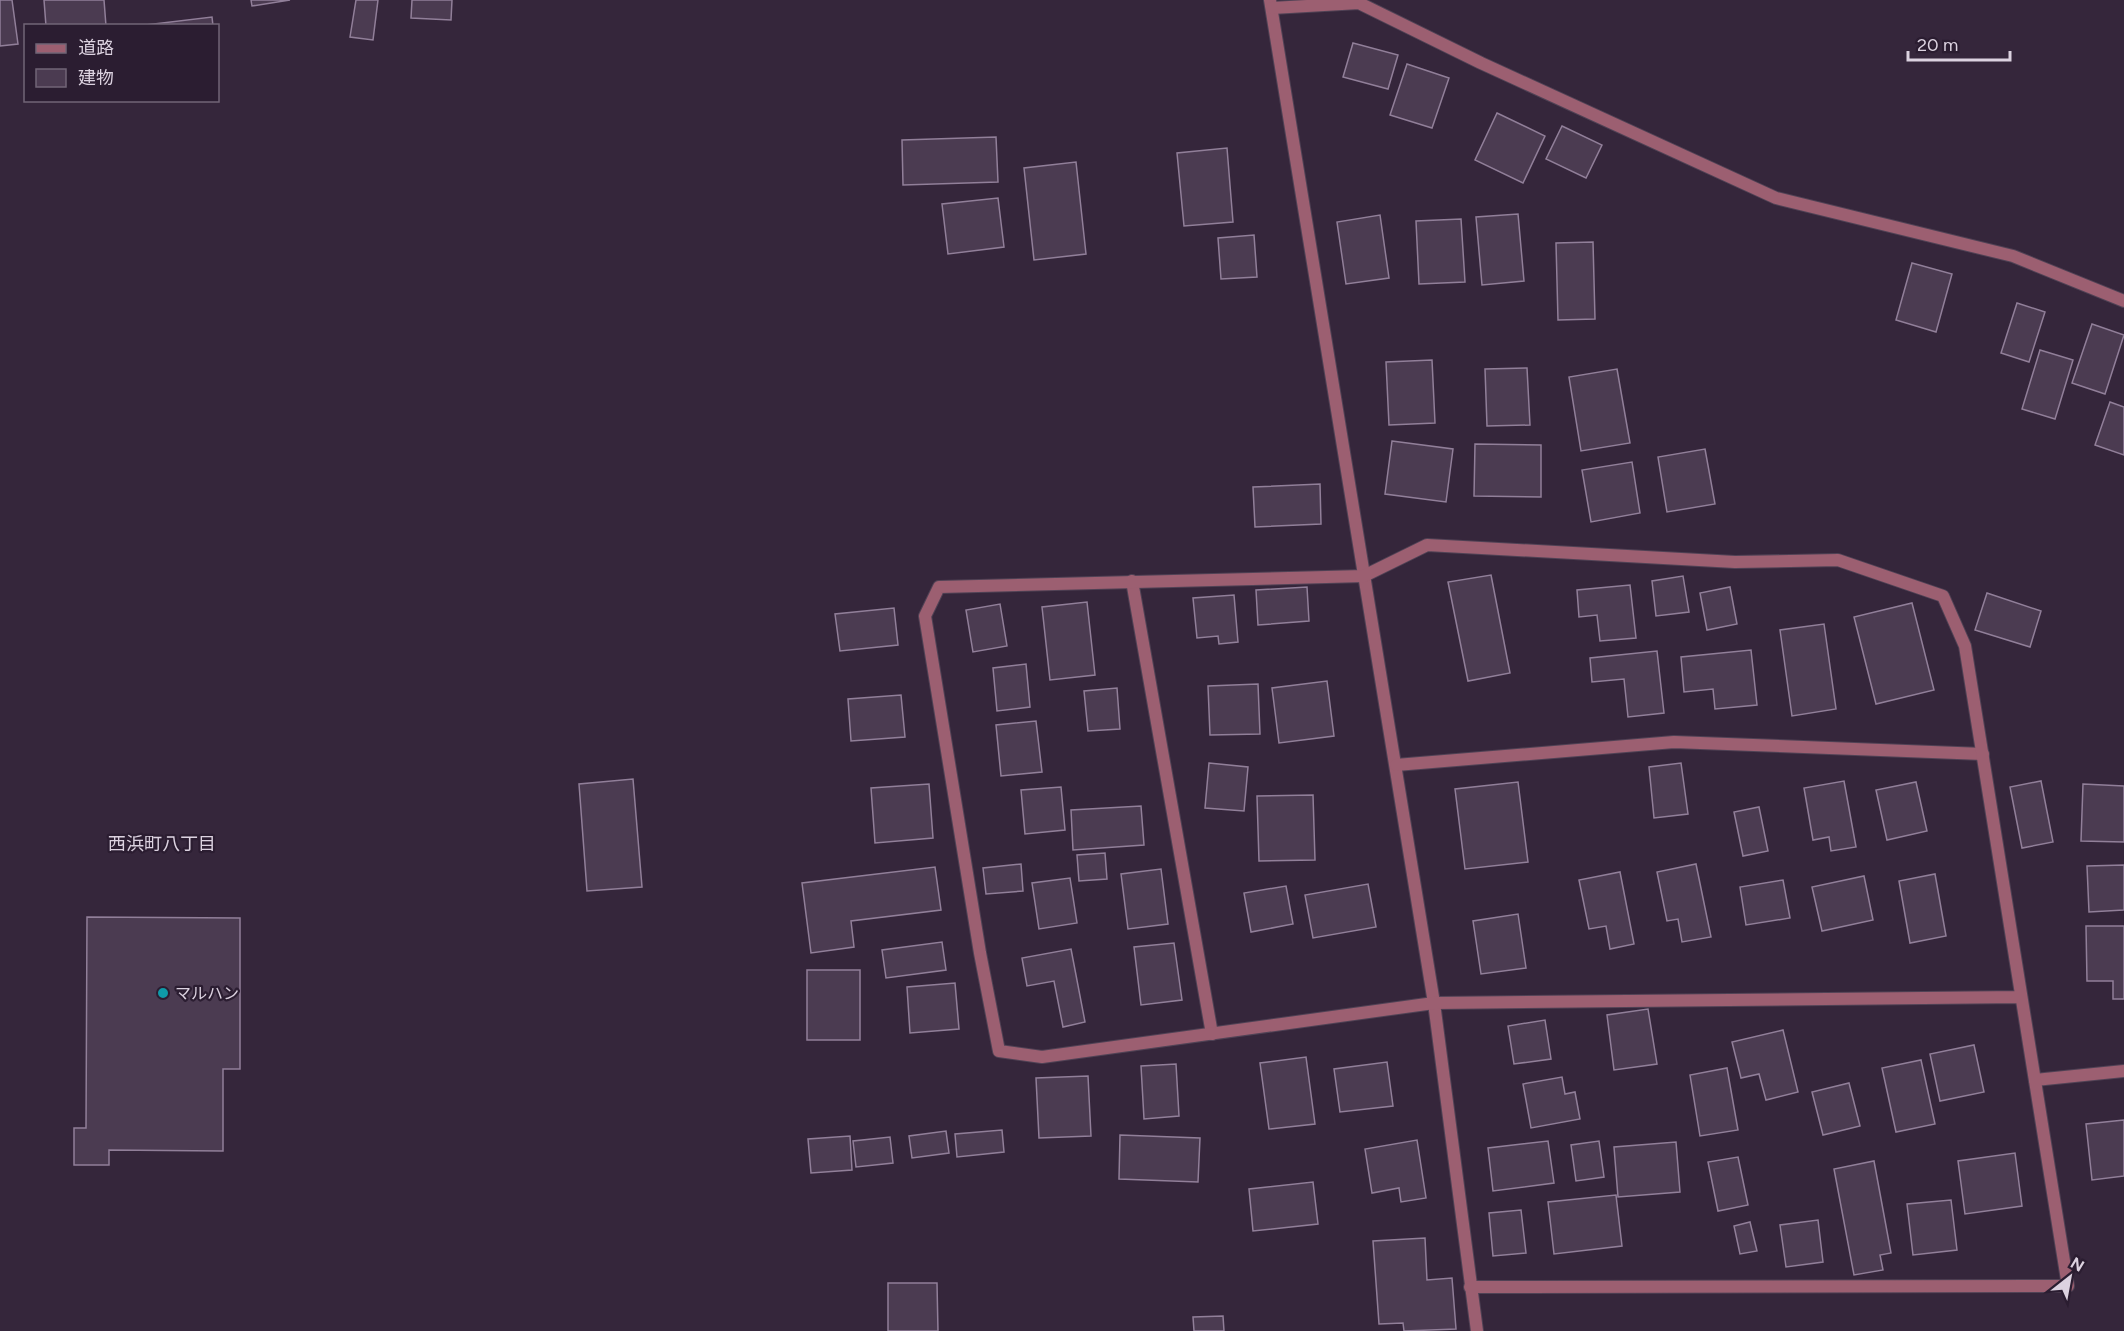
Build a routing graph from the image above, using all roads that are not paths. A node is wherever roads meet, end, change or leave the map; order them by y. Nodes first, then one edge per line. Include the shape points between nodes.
1 (1271, 4) edge
2 (2124, 301) edge
3 (1364, 576) junction
4 (1132, 581) junction
5 (1983, 754) junction
6 (1396, 765) junction
7 (2021, 997) junction
8 (1434, 1003) junction
9 (1212, 1034) junction
10 (2124, 1071) edge
11 (2035, 1080) junction
12 (1470, 1287) junction
13 (1477, 1331) edge

1 - 2 street via 1359,3 1776,198 2013,256
1 - 3 street
3 - 4 street
3 - 5 street via 1427,546 1735,562 1839,560 1943,596 1965,646
3 - 6 street
4 - 9 street
4 - 9 street via 939,587 925,616 980,952 999,1051 1042,1057
5 - 6 street via 1674,742
5 - 7 street
6 - 8 street
7 - 8 street
7 - 11 street
8 - 9 street
8 - 12 street
10 - 11 street
11 - 12 street via 2068,1286
12 - 13 street

